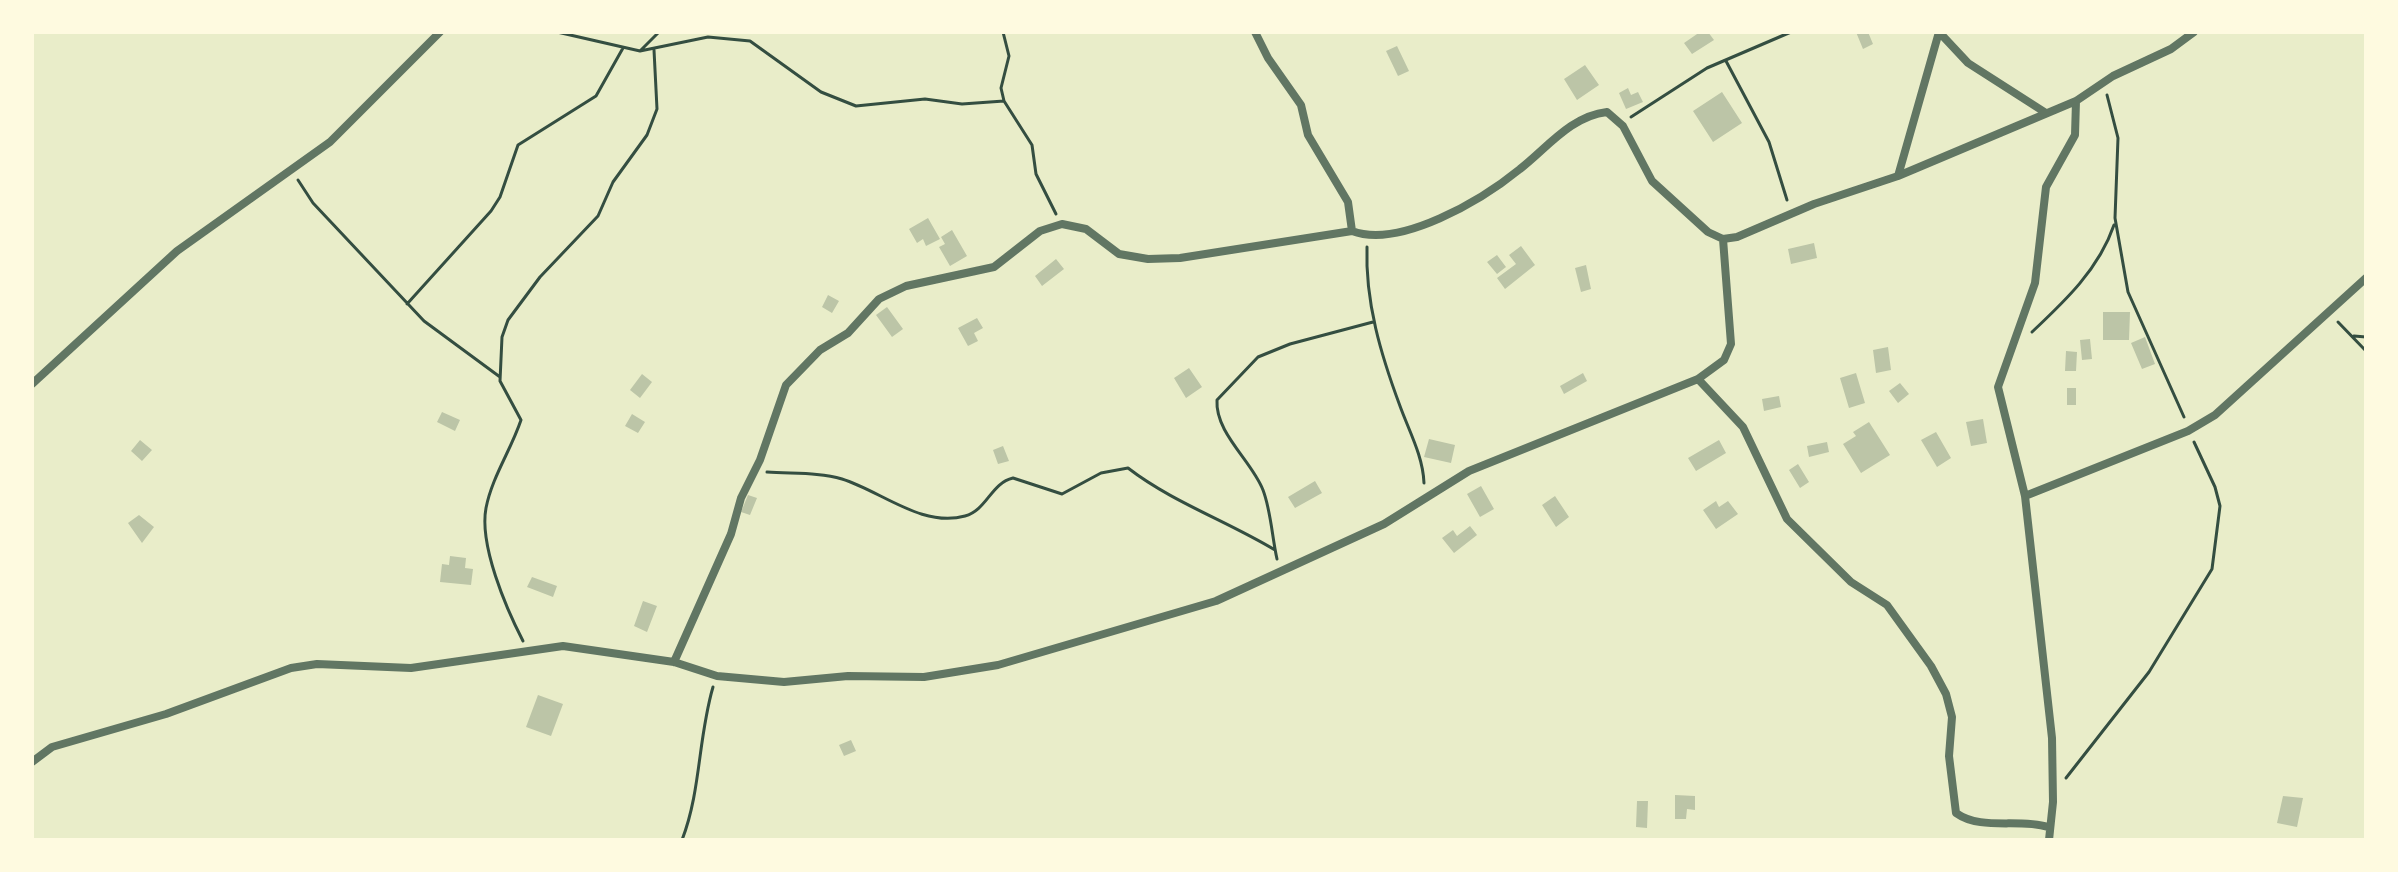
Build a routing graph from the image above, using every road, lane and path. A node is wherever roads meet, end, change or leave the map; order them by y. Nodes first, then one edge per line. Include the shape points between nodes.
1 (440, 32) edge
2 (557, 32) edge
3 (659, 32) edge
4 (1003, 32) edge
5 (1255, 32) edge
6 (1791, 32) edge
7 (1939, 32) edge
8 (2194, 32) edge
9 (624, 48) junction
10 (654, 50) junction
11 (640, 51) junction
12 (1726, 61) junction
13 (2104, 83) junction
14 (1004, 101) junction
15 (2076, 101) junction
16 (2046, 113) junction
17 (1621, 123) junction
18 (293, 168) junction
19 (1898, 176) junction
20 (1791, 215) junction
21 (2115, 218) junction
22 (1062, 224) junction
23 (1352, 231) junction
24 (1368, 237) junction
25 (1723, 239) junction
26 (2366, 278) edge
27 (407, 304) junction
28 (2328, 313) junction
29 (1373, 322) junction
30 (2354, 336) junction
31 (2366, 337) edge
32 (2011, 350) junction
33 (2366, 351) edge
34 (500, 377) junction
35 (1698, 379) junction
36 (32, 384) edge
37 (2188, 431) junction
38 (755, 470) junction
39 (2025, 496) junction
40 (1425, 499) junction
41 (1275, 550) junction
42 (1280, 575) junction
43 (528, 651) junction
44 (674, 662) junction
45 (717, 676) junction
46 (32, 762) edge
47 (2053, 790) junction
48 (2048, 827) junction
49 (682, 840) edge
50 (2049, 840) edge

1 - 18 street via 330,142
2 - 9 path
3 - 11 path
4 - 14 path via 1009,56 1001,88
5 - 23 street via 1301,105 1308,135 1348,202
6 - 12 path
7 - 16 street via 1968,63
7 - 19 street
8 - 13 street
9 - 11 path
9 - 27 path via 596,96 518,145 500,197
10 - 11 path
10 - 14 path via 708,37 750,41 821,92 856,106 925,99 962,104
10 - 34 path via 657,109 647,135 613,182 598,216 508,320
12 - 17 path
12 - 20 path via 1769,142
13 - 15 street
13 - 21 path via 2118,138
14 - 22 path via 1032,145 1036,174
15 - 16 street
15 - 32 street via 2075,135 2046,187 2035,283
16 - 19 street
17 - 24 street via 1607,112 1597,114 1554,137 1519,170 1449,213 1397,235
17 - 25 street via 1652,181 1708,232
18 - 27 path via 313,203
18 - 36 street via 177,251
19 - 20 street
20 - 25 street
21 - 32 path via 2104,252 2075,290
21 - 37 path via 2128,292
22 - 23 street via 1086,229 1119,254 1148,259
22 - 38 street via 1040,231 994,267 906,286 879,299 786,385
23 - 24 street
24 - 29 path
25 - 35 street via 1731,344 1724,360
26 - 28 street
27 - 34 path
28 - 30 path
28 - 37 street via 2235,398
29 - 40 path via 1424,471
29 - 41 path via 1258,357 1217,400 1229,434 1263,489
30 - 31 path
30 - 33 path
32 - 39 street via 1998,387
34 - 43 path via 521,420 491,490 486,524 502,596
35 - 40 street via 1469,471
35 - 48 street via 1743,427 1787,519 1851,582 1887,605 1931,666 1952,717 1949,756 1956,813 1974,822 2009,820
37 - 39 street
37 - 47 path via 2220,506 2212,569 2149,672
38 - 41 path via 837,478 912,511 948,519 978,510 1005,480 1062,494 1101,473 1128,468
38 - 44 street
39 - 47 street
40 - 42 street
41 - 42 path
42 - 45 street via 1216,601 998,665 924,677 784,682
43 - 44 street via 563,646
43 - 46 street via 411,668 291,668 166,714 52,747
44 - 45 street
45 - 49 path via 693,814
47 - 48 street
48 - 50 street

